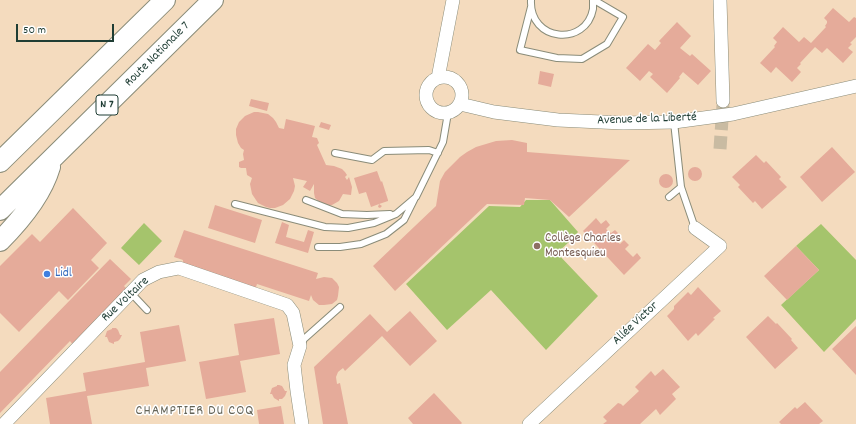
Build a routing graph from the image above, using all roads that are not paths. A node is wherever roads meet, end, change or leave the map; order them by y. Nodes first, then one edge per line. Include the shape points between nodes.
1 (165, 0) edge
2 (213, 0) edge
3 (453, 0) edge
4 (531, 0) edge
5 (593, 0) edge
6 (720, 0) edge
7 (531, 7) junction
8 (438, 78) junction
9 (856, 86) edge
10 (723, 101) tunnel mouth
11 (460, 104) junction
12 (448, 114) junction
13 (674, 122) junction
14 (335, 153) dead end
15 (438, 153) junction
16 (53, 158) junction
17 (0, 162) edge
18 (681, 187) junction
19 (416, 197) junction
20 (669, 197) dead end
21 (306, 200) dead end
22 (235, 204) dead end
23 (0, 210) edge
24 (396, 214) junction
25 (695, 228) joint
26 (0, 241) edge
27 (318, 247) dead end
28 (131, 292) junction
29 (340, 307) dead end
30 (147, 310) dead end
31 (300, 346) junction
32 (4, 424) edge
33 (302, 424) edge
34 (529, 424) edge

1 - 17 main road
2 - 16 main road, Route Nationale 7 / N 7
3 - 8 street
4 - 7 lane
5 - 7 lane via 593,10 583,27 566,35 556,35 539,25 533,17
5 - 7 lane via 623,17 606,44 582,59 557,58 520,50
6 - 10 street
8 - 11 street via 452,79 458,84 462,98
8 - 12 street via 427,87 426,100 434,111
9 - 13 street, Avenue de la Liberté via 733,114
11 - 12 street
11 - 13 street, Avenue de la Liberté via 494,112 558,120
12 - 15 lane via 443,142
13 - 18 lane
14 - 15 lane via 372,160 384,151 429,150
15 - 19 lane
16 - 23 main road, Route Nationale 7 / N 7
16 - 26 main road via 40,191 19,221
18 - 20 lane
18 - 25 lane
19 - 24 lane
19 - 27 lane via 404,220 386,234 361,244
21 - 24 lane via 342,214
22 - 24 lane via 325,227 348,228 374,223
25 - 34 street, Allée Victor via 720,246
28 - 30 lane
28 - 31 street, Rue Voltaire via 143,280 158,272 179,268 287,305 293,313
28 - 32 street, Rue Voltaire
29 - 31 lane
31 - 33 street via 294,365

